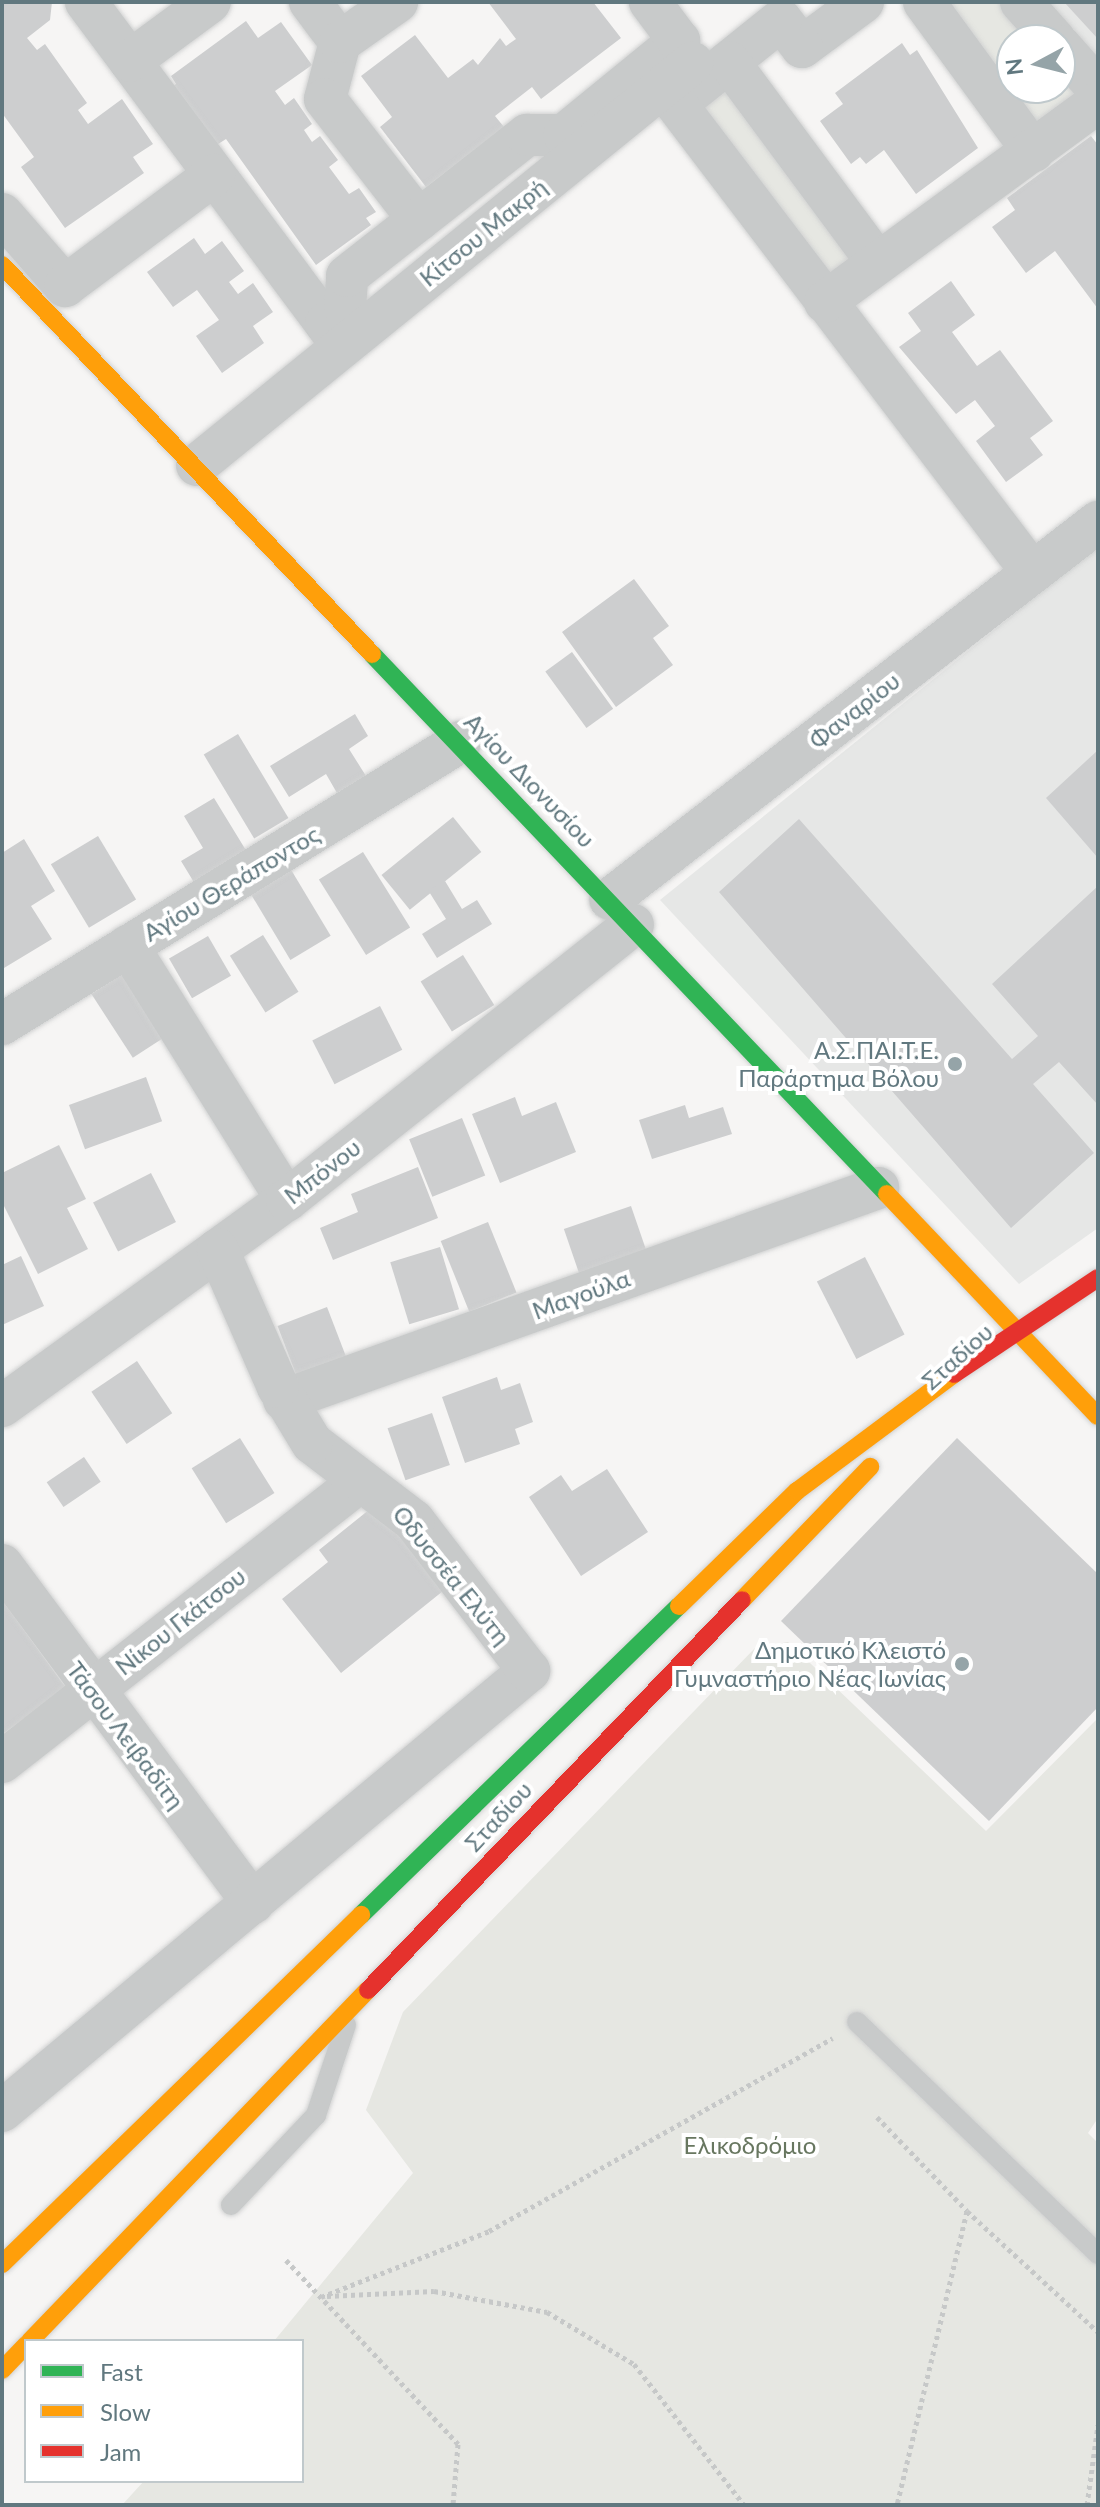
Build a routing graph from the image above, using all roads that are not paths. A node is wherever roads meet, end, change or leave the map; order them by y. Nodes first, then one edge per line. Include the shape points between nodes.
1 (86, 2) edge
2 (210, 2) edge
3 (310, 2) edge
4 (397, 2) edge
5 (650, 2) edge
6 (680, 2) edge
7 (773, 2) edge
8 (863, 2) edge
9 (924, 2) edge
10 (1021, 2) edge
11 (1041, 24) edge
12 (340, 42) junction
13 (721, 54) junction
14 (130, 61) junction
15 (1076, 64) edge
16 (1098, 89) edge
17 (1098, 102) edge
18 (1033, 151) junction
19 (214, 175) junction
20 (2, 214) edge
21 (419, 220) junction
22 (878, 263) junction
23 (2, 265) edge
24 (825, 302) junction
25 (334, 335) junction
26 (197, 465) junction
27 (1098, 522) edge
28 (1032, 572) junction
29 (460, 742) junction
30 (622, 912) junction
31 (128, 946) junction
32 (2, 1024) edge
33 (878, 1188) junction
34 (287, 1200) junction
35 (218, 1250) junction
36 (1098, 1278) edge
37 (1014, 1336) junction
38 (284, 1400) junction
39 (2, 1406) edge
40 (1098, 1416) edge
41 (359, 1482) junction
42 (2, 1565) edge
43 (91, 1691) junction
44 (2, 1762) edge
45 (253, 1903) junction
46 (350, 2009) junction
47 (857, 2022) road end
48 (2, 2111) edge
49 (231, 2205) dead end
50 (1098, 2254) edge
51 (2, 2264) edge
52 (32, 2339) edge
53 (24, 2347) edge
54 (2, 2370) edge

1 - 14 street
2 - 14 street
3 - 12 street
4 - 12 street
5 - 21 street via 679,41 564,135 527,135
6 - 13 street
7 - 13 street, Κίτσου Μακρή
8 - 13 street via 802,47 781,20
9 - 18 street
10 - 11 street
12 - 21 street via 325,99
13 - 22 street
13 - 24 street via 676,104
13 - 25 street, Κίτσου Μακρή
14 - 19 street
15 - 16 street
17 - 18 street
18 - 22 street
19 - 20 street via 65,286
19 - 25 street
21 - 25 street via 347,276 345,308
22 - 24 street
23 - 26 main road, Αγίου Διονυσίου
24 - 28 street
25 - 26 street, Κίτσου Μακρή
26 - 29 main road, Αγίου Διονυσίου
27 - 28 street, Φαναρίου
28 - 30 street, Φαναρίου
29 - 30 main road, Αγίου Διονυσίου
29 - 31 street, Αγίου Θεράποντος
30 - 33 main road, Αγίου Διονυσίου
30 - 34 street, Μπόνου
31 - 32 street, Αγίου Θεράποντος
31 - 34 street
33 - 37 main road, Αγίου Διονυσίου
33 - 38 street, Μαγούλα
34 - 35 street, Μπόνου
35 - 38 street, Οδυσσέα Ελύτη
35 - 39 street, Μπόνου
36 - 37 main road, Σταδίου
37 - 40 main road, Αγίου Διονυσίου
37 - 46 main road, Σταδίου via 812,1521
37 - 51 main road, Σταδίου via 883,1421 797,1491
38 - 41 street, Οδυσσέα Ελύτη via 326,1460
41 - 43 street, Νίκου Γκάτσου
41 - 45 street, Οδυσσέα Ελύτη via 414,1521 529,1671
42 - 43 street, Τάσου Λειβαδίτη
43 - 44 street, Νίκου Γκάτσου
43 - 45 street, Τάσου Λειβαδίτη
45 - 48 street
46 - 49 lane via 335,2074 316,2115
46 - 52 main road, Σταδίου
47 - 50 lane
53 - 54 main road, Σταδίου

